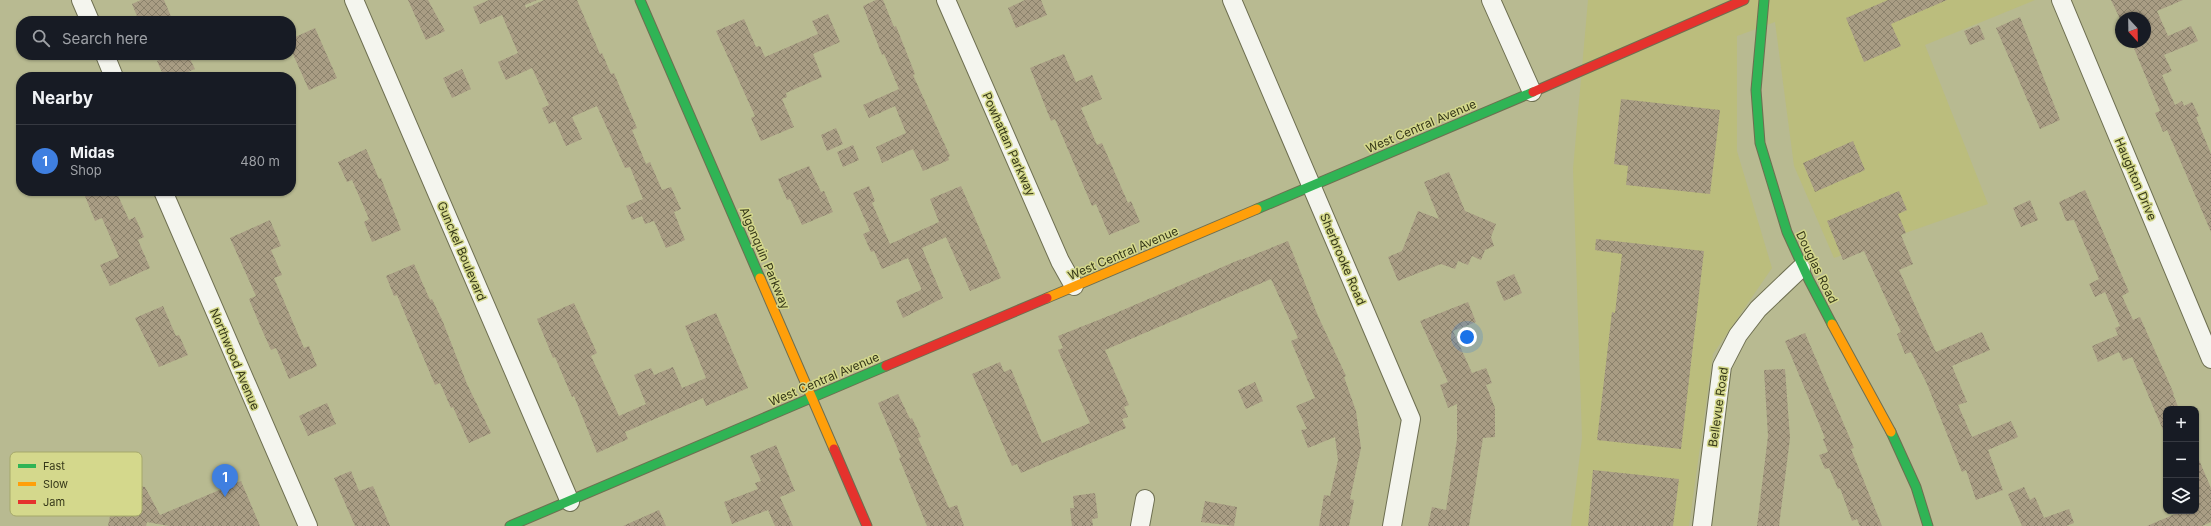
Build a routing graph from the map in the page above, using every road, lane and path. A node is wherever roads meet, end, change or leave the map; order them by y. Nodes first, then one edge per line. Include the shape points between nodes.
1 (81, 0) edge
2 (354, 0) edge
3 (640, 0) edge
4 (946, 0) edge
5 (1232, 0) edge
6 (1491, 0) edge
7 (1744, 0) edge
8 (1764, 0) edge
9 (2061, 0) edge
10 (88, 16) edge
11 (107, 60) edge
12 (112, 72) edge
13 (1532, 92) junction
14 (1311, 186) junction
15 (165, 196) edge
16 (1801, 268) junction
17 (1074, 286) junction
18 (2211, 359) edge
19 (812, 397) junction
20 (1145, 499) dead end
21 (570, 502) junction
22 (308, 526) edge
23 (510, 526) edge
24 (867, 526) edge
25 (1140, 526) edge
26 (1392, 526) edge
27 (1702, 526) edge
28 (1928, 526) edge

1 - 10 street
2 - 21 street, Gunckel Boulevard
3 - 19 main road, Algonquin Parkway
4 - 17 street, Powhattan Parkway via 1060,261
5 - 14 street, Sherbrooke Road
6 - 13 street
7 - 13 main road, West Central Avenue
8 - 16 main road, Douglas Road via 1757,60 1759,134 1774,194
9 - 18 street, Haughton Drive
11 - 12 street
13 - 14 main road, West Central Avenue
14 - 17 main road, West Central Avenue
14 - 26 street, Sherbrooke Road via 1411,419
15 - 22 street, Northwood Avenue
16 - 27 street, Bellevue Road via 1758,309 1738,335 1722,366
16 - 28 main road, Douglas Road via 1911,474
17 - 19 main road, West Central Avenue
19 - 21 main road, West Central Avenue
19 - 24 main road, Algonquin Parkway
20 - 25 street
21 - 23 main road, West Central Avenue

